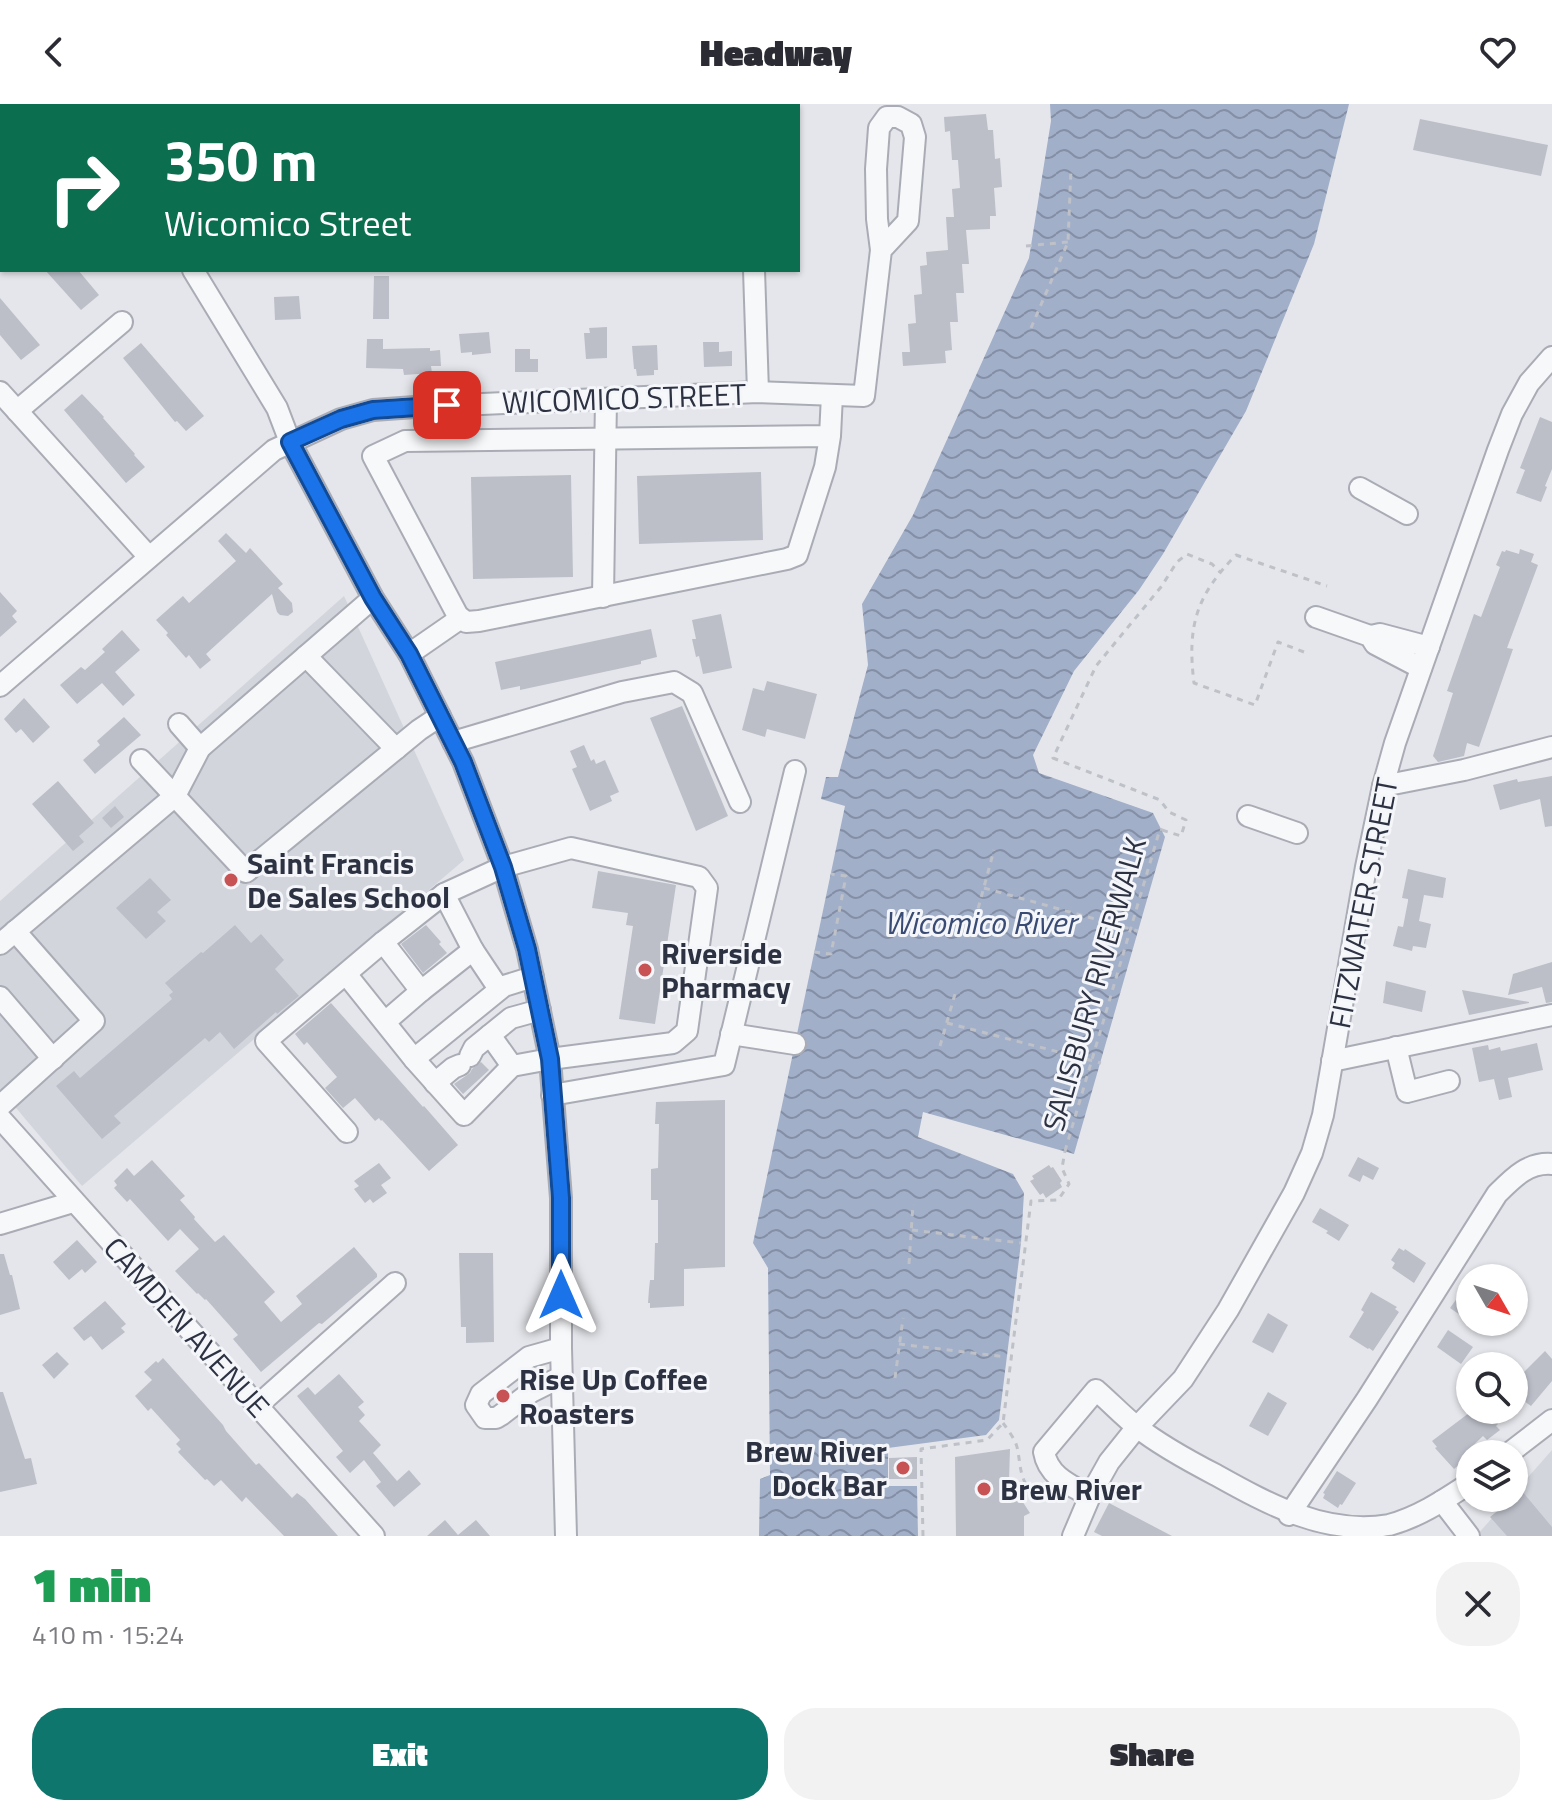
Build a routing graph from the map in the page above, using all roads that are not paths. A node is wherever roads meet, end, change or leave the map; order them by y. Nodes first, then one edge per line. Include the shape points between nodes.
1 (881, 250) junction
2 (194, 272) edge
3 (754, 272) edge
4 (122, 322) dead end
5 (1552, 357) edge
6 (0, 392) edge
7 (758, 392) junction
8 (832, 395) junction
9 (606, 399) junction
10 (17, 411) junction
11 (830, 436) junction
12 (606, 439) junction
13 (290, 442) junction
14 (1360, 488) dead end
15 (1407, 514) dead end
16 (149, 557) junction
17 (603, 597) junction
18 (373, 598) junction
19 (1316, 617) dead end
20 (461, 618) junction
21 (1370, 636) junction
22 (1429, 647) junction
23 (409, 654) junction
24 (306, 656) junction
25 (1421, 668) junction
26 (0, 686) edge
27 (440, 716) junction
28 (179, 724) dead end
29 (453, 742) junction
30 (1552, 747) edge
31 (200, 748) junction
32 (396, 749) junction
33 (141, 760) dead end
34 (795, 771) dead end
35 (1383, 786) junction
36 (175, 796) junction
37 (740, 802) dead end
38 (1248, 816) dead end
39 (1297, 833) dead end
40 (503, 867) junction
41 (444, 894) junction
42 (7, 937) edge
43 (383, 942) junction
44 (473, 950) junction
45 (346, 974) junction
46 (533, 977) junction
47 (499, 989) junction
48 (421, 991) junction
49 (0, 997) edge
50 (540, 1010) junction
51 (1552, 1015) edge
52 (385, 1022) junction
53 (731, 1034) junction
54 (795, 1044) dead end
55 (1396, 1047) junction
56 (467, 1055) junction
57 (53, 1059) junction
58 (414, 1059) junction
59 (550, 1059) junction
60 (1332, 1061) junction
61 (512, 1066) junction
62 (1449, 1081) dead end
63 (435, 1083) junction
64 (552, 1095) junction
65 (0, 1106) edge
66 (0, 1118) edge
67 (347, 1132) dead end
68 (1552, 1164) edge
69 (73, 1202) junction
70 (0, 1224) edge
71 (395, 1283) dead end
72 (561, 1348) junction
73 (561, 1377) junction
74 (258, 1405) junction
75 (1552, 1420) edge
76 (1137, 1427) junction
77 (1526, 1440) edge
78 (1456, 1492) edge
79 (1090, 1496) junction
80 (1442, 1501) junction
81 (1289, 1515) junction
82 (1457, 1531) edge
83 (374, 1536) edge
84 (566, 1536) edge
85 (1073, 1536) edge

1 - 1 street via 879,128 887,117 898,117 911,124 915,137 908,221
1 - 8 street, WICOMICO STREET via 864,396
2 - 13 street via 277,408
3 - 7 street
4 - 10 street
5 - 22 street, FITZWATER STREET via 1512,414
6 - 10 street
7 - 8 street, WICOMICO STREET
7 - 9 street, WICOMICO STREET
8 - 11 street
9 - 12 street
9 - 13 street, WICOMICO STREET via 373,410
10 - 16 street
11 - 12 street
11 - 17 street via 797,555
12 - 17 street
12 - 20 street via 405,441 373,456
13 - 16 street, WICOMICO STREET
13 - 18 street
14 - 15 street
16 - 26 street, WICOMICO STREET
17 - 20 street via 479,621
18 - 23 street
18 - 24 street
19 - 21 street
20 - 23 street
21 - 22 street
21 - 25 street via 1375,644
22 - 25 street, FITZWATER STREET
23 - 27 street
24 - 31 street
24 - 32 street
25 - 35 street, FITZWATER STREET
27 - 29 street
27 - 32 street
28 - 31 street
29 - 37 street via 674,682 692,693
29 - 40 street
30 - 35 street
31 - 36 street
32 - 36 street via 246,872
33 - 36 street
34 - 53 street
35 - 60 street, FITZWATER STREET
36 - 42 street
38 - 39 street
40 - 41 street
40 - 46 street
40 - 59 street via 571,848 699,877 707,888 687,1031 673,1043
41 - 43 street
41 - 44 street
42 - 57 street via 94,1021
43 - 45 street
43 - 48 street
44 - 47 street
44 - 48 street
45 - 52 street
45 - 67 street via 266,1041
46 - 47 street
46 - 50 street
47 - 58 street
48 - 52 street
49 - 57 street
50 - 56 street via 511,1018
50 - 59 street
51 - 55 street
52 - 58 street
53 - 54 street
53 - 64 street via 724,1065
55 - 60 street
55 - 62 street via 1407,1092
56 - 61 street
56 - 63 street
57 - 65 street
58 - 63 street
59 - 61 street
59 - 64 street
60 - 76 street, FITZWATER STREET via 1323,1115 1294,1193 1183,1379
61 - 63 street via 464,1115
64 - 72 street via 561,1198
66 - 69 street, CAMDEN AVENUE
68 - 81 street via 1531,1167 1497,1194
69 - 70 street
69 - 74 street, CAMDEN AVENUE
71 - 74 street
72 - 73 street
72 - 73 street via 529,1357 481,1394 476,1405 485,1418 496,1418
73 - 84 street
74 - 83 street, CAMDEN AVENUE
75 - 77 street
76 - 79 street, FITZWATER STREET
76 - 79 street via 1096,1390 1044,1452 1055,1475
76 - 81 street
78 - 80 street
79 - 85 street, FITZWATER STREET
80 - 81 street via 1387,1526 1350,1529
80 - 82 street

